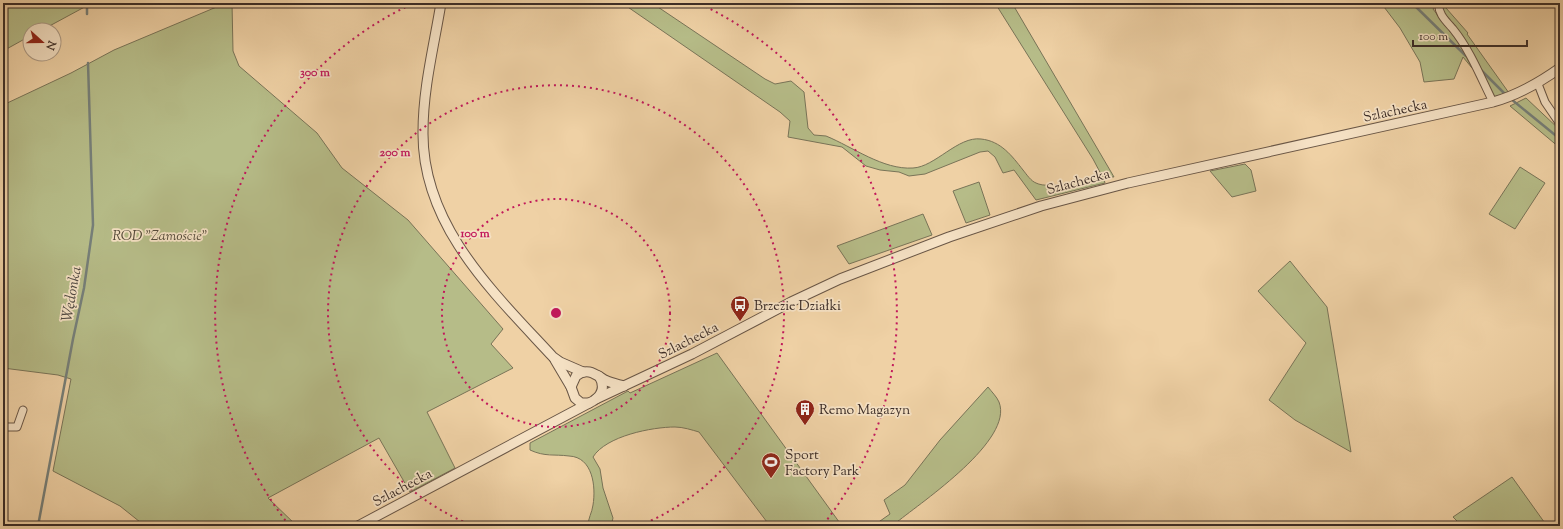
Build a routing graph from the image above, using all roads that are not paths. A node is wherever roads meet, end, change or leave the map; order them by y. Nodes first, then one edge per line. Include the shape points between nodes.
1 (441, 3) edge
2 (1439, 3) edge
3 (1560, 68) edge
4 (1538, 84) junction
5 (1496, 102) junction
6 (1560, 124) edge
7 (553, 357) junction
8 (583, 372) junction
9 (600, 376) junction
10 (624, 386) junction
11 (572, 391) junction
12 (593, 401) junction
13 (23, 410) dead end
14 (565, 416) junction
15 (3, 427) edge
16 (358, 526) edge

1 - 7 street via 424,104 423,134 432,192 441,217 487,286
2 - 5 street via 1442,16 1460,38
3 - 4 street, Szlachecka
4 - 5 street, Szlachecka via 1516,96
4 - 6 street via 1545,102
5 - 10 street, Szlachecka via 1128,183 1041,206 948,237 840,279
7 - 8 street
7 - 11 street
8 - 9 street
8 - 11 street via 574,380
9 - 10 street
9 - 12 street via 603,389
10 - 12 street, Szlachecka
11 - 12 street via 581,402
11 - 14 street via 571,404
12 - 14 street, Szlachecka
13 - 15 street via 18,427
14 - 16 street, Szlachecka

